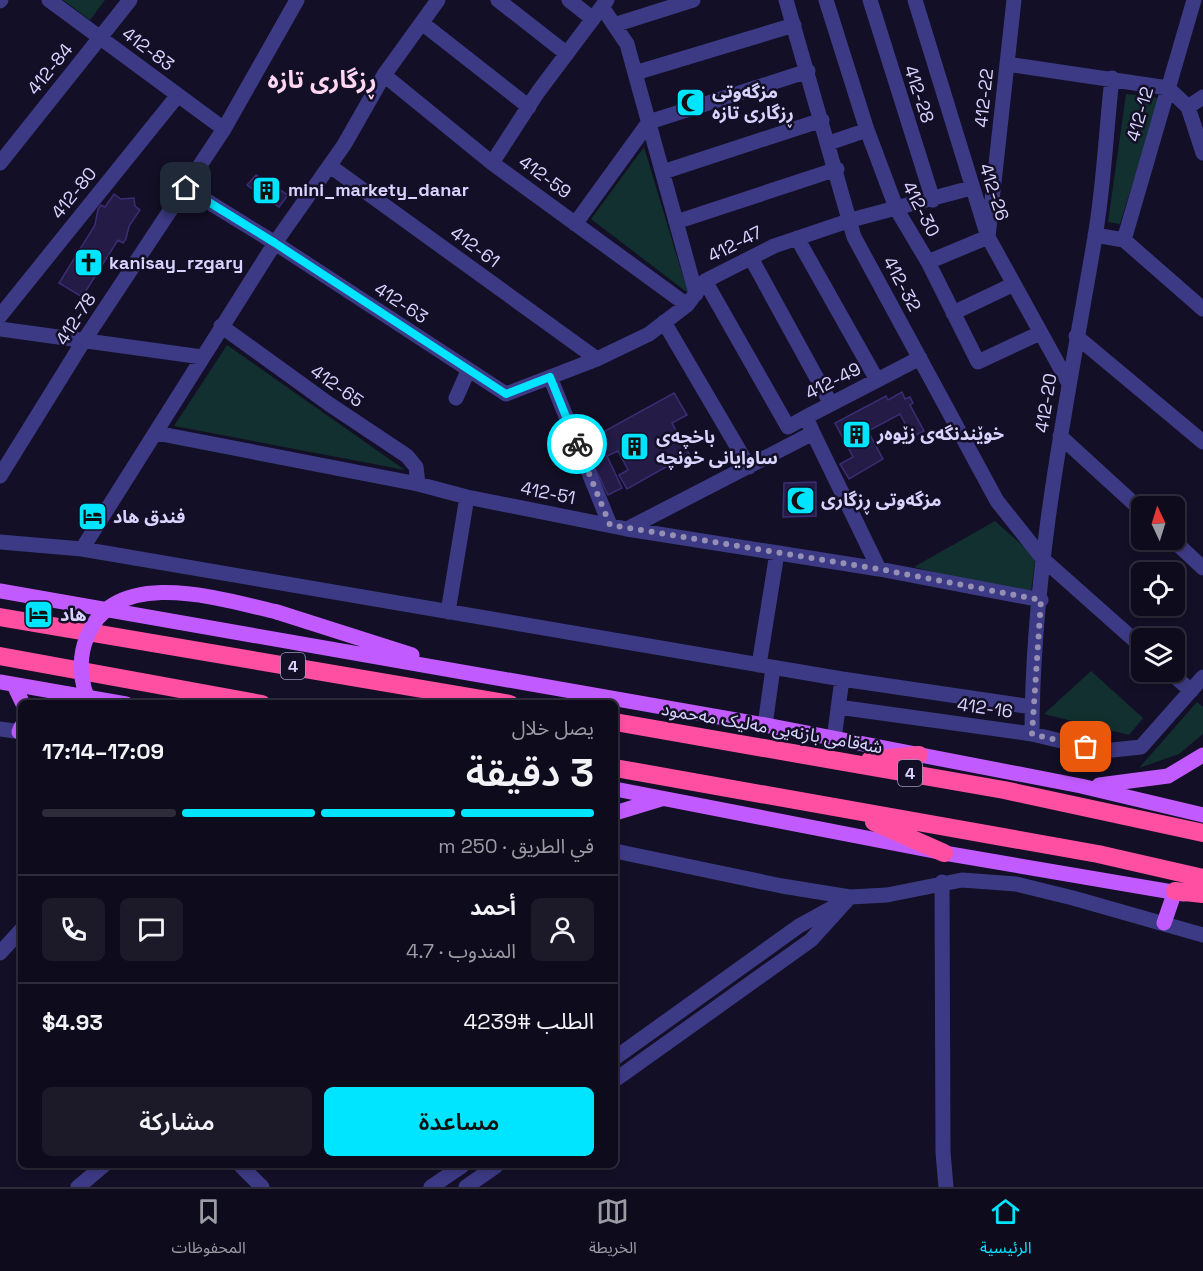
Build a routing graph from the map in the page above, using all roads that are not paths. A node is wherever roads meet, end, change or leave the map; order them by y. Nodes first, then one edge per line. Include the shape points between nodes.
1 (49, 0) edge
2 (130, 0) edge
3 (297, 0) edge
4 (438, 0) edge
5 (498, 0) edge
6 (569, 0) edge
7 (693, 0) edge
8 (786, 0) edge
9 (826, 0) edge
10 (870, 0) edge
11 (915, 0) edge
12 (1014, 0) edge
13 (1194, 0) edge
14 (601, 8) edge
15 (422, 23) junction
16 (614, 25) junction
17 (794, 26) junction
18 (100, 38) junction
19 (567, 54) junction
20 (1007, 64) junction
21 (808, 71) junction
22 (635, 72) junction
23 (384, 75) junction
24 (1112, 78) junction
25 (1168, 88) junction
26 (178, 95) junction
27 (1203, 96) edge
28 (529, 107) junction
29 (1188, 107) junction
30 (822, 120) junction
31 (649, 122) junction
32 (224, 129) junction
33 (867, 130) junction
34 (829, 143) junction
35 (1203, 153) edge
36 (0, 163) edge
37 (492, 163) junction
38 (330, 166) junction
39 (837, 169) junction
40 (663, 172) junction
41 (186, 188) junction
42 (972, 188) junction
43 (933, 200) junction
44 (897, 210) junction
45 (851, 220) junction
46 (676, 222) junction
47 (575, 224) junction
48 (1095, 235) junction
49 (988, 237) junction
50 (797, 238) junction
51 (1124, 240) junction
52 (275, 243) junction
53 (751, 258) junction
54 (928, 262) junction
55 (705, 281) junction
56 (1014, 284) junction
57 (691, 300) junction
58 (1203, 309) edge
59 (953, 313) junction
60 (0, 316) edge
61 (664, 322) junction
62 (221, 326) junction
63 (0, 329) edge
64 (1041, 333) junction
65 (1076, 336) junction
66 (83, 342) junction
67 (202, 357) junction
68 (920, 358) junction
69 (597, 359) junction
70 (468, 371) junction
71 (550, 377) junction
72 (877, 380) junction
73 (1068, 382) junction
74 (506, 394) joint
75 (456, 398) dead end
76 (831, 404) junction
77 (806, 417) junction
78 (788, 427) junction
79 (156, 432) junction
80 (813, 433) junction
81 (1060, 436) junction
82 (796, 442) junction
83 (1203, 442) edge
84 (749, 466) junction
85 (0, 476) edge
86 (418, 484) junction
87 (467, 497) junction
88 (1131, 501) edge
89 (610, 525) junction
90 (627, 530) junction
91 (0, 542) edge
92 (82, 549) junction
93 (1184, 550) edge
94 (777, 553) junction
95 (1044, 560) junction
96 (1203, 568) edge
97 (879, 569) junction
98 (0, 591) edge
99 (1041, 600) junction
100 (448, 612) junction
101 (0, 617) edge
102 (1131, 637) edge
103 (0, 656) edge
104 (766, 666) junction
105 (449, 668) junction
106 (1203, 678) edge
107 (842, 680) junction
108 (1181, 682) edge
109 (7, 684) edge
110 (48, 690) junction
111 (1191, 691) junction
112 (20, 700) edge
113 (37, 700) edge
114 (89, 700) edge
115 (104, 700) edge
116 (240, 700) edge
117 (487, 700) edge
118 (838, 707) junction
119 (1032, 707) junction
120 (618, 723) edge
121 (765, 725) junction
122 (0, 729) edge
123 (18, 730) edge
124 (1032, 734) junction
125 (834, 739) junction
126 (919, 755) junction
127 (1203, 755) edge
128 (846, 762) junction
129 (618, 769) edge
130 (1081, 786) junction
131 (618, 790) edge
132 (666, 798) junction
133 (847, 810) junction
134 (618, 812) edge
135 (1203, 815) edge
136 (1203, 833) edge
137 (618, 852) edge
138 (944, 853) junction
139 (1203, 878) edge
140 (942, 882) junction
141 (1175, 891) junction
142 (1203, 894) edge
143 (850, 897) junction
144 (1203, 902) edge
145 (1164, 924) junction
146 (799, 926) junction
147 (18, 933) edge
148 (1203, 935) edge
149 (811, 940) junction
150 (0, 953) edge
151 (618, 1056) edge
152 (618, 1078) edge
153 (101, 1168) edge
154 (244, 1168) edge
155 (459, 1168) edge
156 (493, 1168) edge
157 (78, 1187) edge
158 (262, 1187) edge
159 (431, 1187) edge
160 (466, 1187) edge
161 (946, 1187) edge

1 - 18 street, 412-83
2 - 18 street, 412-84
3 - 32 street, 412-78
4 - 15 street
5 - 19 street
6 - 14 street
7 - 16 street
8 - 17 street, 412-32
9 - 33 street, 412-30
10 - 43 street, 412-28
11 - 42 street, 412-26
12 - 20 street, 412-22
13 - 25 street, 412-12
14 - 16 street
14 - 19 street
15 - 23 street
15 - 28 street
16 - 22 street via 627,44
17 - 21 street, 412-32
17 - 22 street
18 - 26 street, 412-83
18 - 36 street, 412-84
19 - 28 street
20 - 24 street
20 - 49 street, 412-22
21 - 30 street, 412-32
21 - 31 street
22 - 31 street
23 - 37 street, 412-59
23 - 38 street
24 - 25 street
24 - 48 street, 412-20
25 - 29 street
25 - 51 street, 412-12
26 - 32 street, 412-83
26 - 60 street, 412-80
27 - 29 street
28 - 37 street
29 - 35 street
30 - 34 street, 412-32
30 - 40 street
31 - 40 street
31 - 47 street
32 - 41 street, 412-78
33 - 34 street
33 - 44 street, 412-30
34 - 39 street, 412-32
37 - 47 street, 412-59
38 - 52 street
38 - 69 street, 412-61
39 - 45 street, 412-32
39 - 46 street
40 - 46 street
41 - 52 street
41 - 66 street, 412-78
42 - 43 street, 412-47
42 - 49 street, 412-26
43 - 44 street, 412-47
44 - 45 street, 412-47
44 - 54 street, 412-30
45 - 50 street, 412-47
45 - 68 street, 412-32 via 854,237
46 - 57 street
47 - 57 street, 412-59
48 - 51 street
48 - 65 street, 412-20
49 - 54 street
49 - 56 street, 412-26
50 - 53 street, 412-47
50 - 72 street
51 - 58 street
52 - 62 street
52 - 70 street, 412-63
53 - 55 street, 412-47
53 - 76 street
54 - 59 street, 412-30
55 - 57 street, 412-47
55 - 78 street
56 - 59 street
56 - 64 street, 412-26
57 - 61 street, 412-47
59 - 64 street, 412-30 via 978,362
61 - 69 street, 412-47 via 649,334
61 - 84 street
62 - 67 street
62 - 86 street, 412-65 via 407,456 416,467
63 - 66 street
64 - 73 street, 412-26
65 - 73 street, 412-20
65 - 83 street
66 - 67 street
66 - 85 street, 412-78
67 - 79 street
68 - 72 street, 412-49
68 - 95 street, 412-32 via 998,501
69 - 71 street, 412-47
70 - 74 street, 412-63
70 - 75 street
71 - 74 street, 412-47
71 - 89 street
72 - 76 street, 412-49
73 - 81 street, 412-20
76 - 77 street, 412-49
77 - 78 street
77 - 80 street, 412-49
78 - 82 street
79 - 86 street, 412-51
79 - 92 street
80 - 82 street
80 - 97 street, 412-49
81 - 88 street
81 - 95 street, 412-20
82 - 84 street
84 - 90 street
86 - 87 street, 412-51
87 - 89 street, 412-51
87 - 100 street
89 - 90 street, 412-51
90 - 94 street, 412-51
91 - 92 street
92 - 100 street
93 - 96 street
94 - 97 street, 412-51
94 - 104 street
95 - 99 street, 412-20
95 - 102 street, 412-32
97 - 99 street, 412-51
98 - 105 main road
99 - 119 street, 412-20
100 - 104 street
101 - 117 highway, 4
103 - 116 highway
104 - 107 street
104 - 121 street
105 - 114 main road, bridge via 277,612 178,594 140,594 120,600 96,619 84,644 81,675
105 - 121 main road
106 - 111 street, 412-16
107 - 118 street
107 - 119 street
108 - 111 street
109 - 110 main road
109 - 112 main road
110 - 113 main road
110 - 115 main road
111 - 124 street, 412-16 via 1141,747 1103,751
118 - 124 street, 412-16
118 - 125 street
119 - 124 street, 412-20
120 - 128 highway, شەقامی بازنەیی مەلیک مەحمود / 4
121 - 125 main road
122 - 123 street
125 - 126 main road
126 - 128 highway
126 - 130 main road
127 - 130 main road via 1168,776
128 - 136 highway, شەقامی بازنەیی مەلیک مەحمود / 4 via 1051,799
129 - 133 highway
130 - 135 main road
131 - 132 main road
132 - 134 main road
132 - 138 main road
133 - 138 highway
133 - 139 highway via 1098,854
137 - 143 street
138 - 141 main road
140 - 143 street via 887,895
140 - 145 street via 988,880 1016,884
140 - 161 street
141 - 142 highway
141 - 144 main road
141 - 145 main road
143 - 146 street
143 - 149 street
145 - 148 street
146 - 149 street
146 - 151 street
147 - 150 street
149 - 152 street
153 - 157 street
154 - 158 street
155 - 159 street
156 - 160 street

